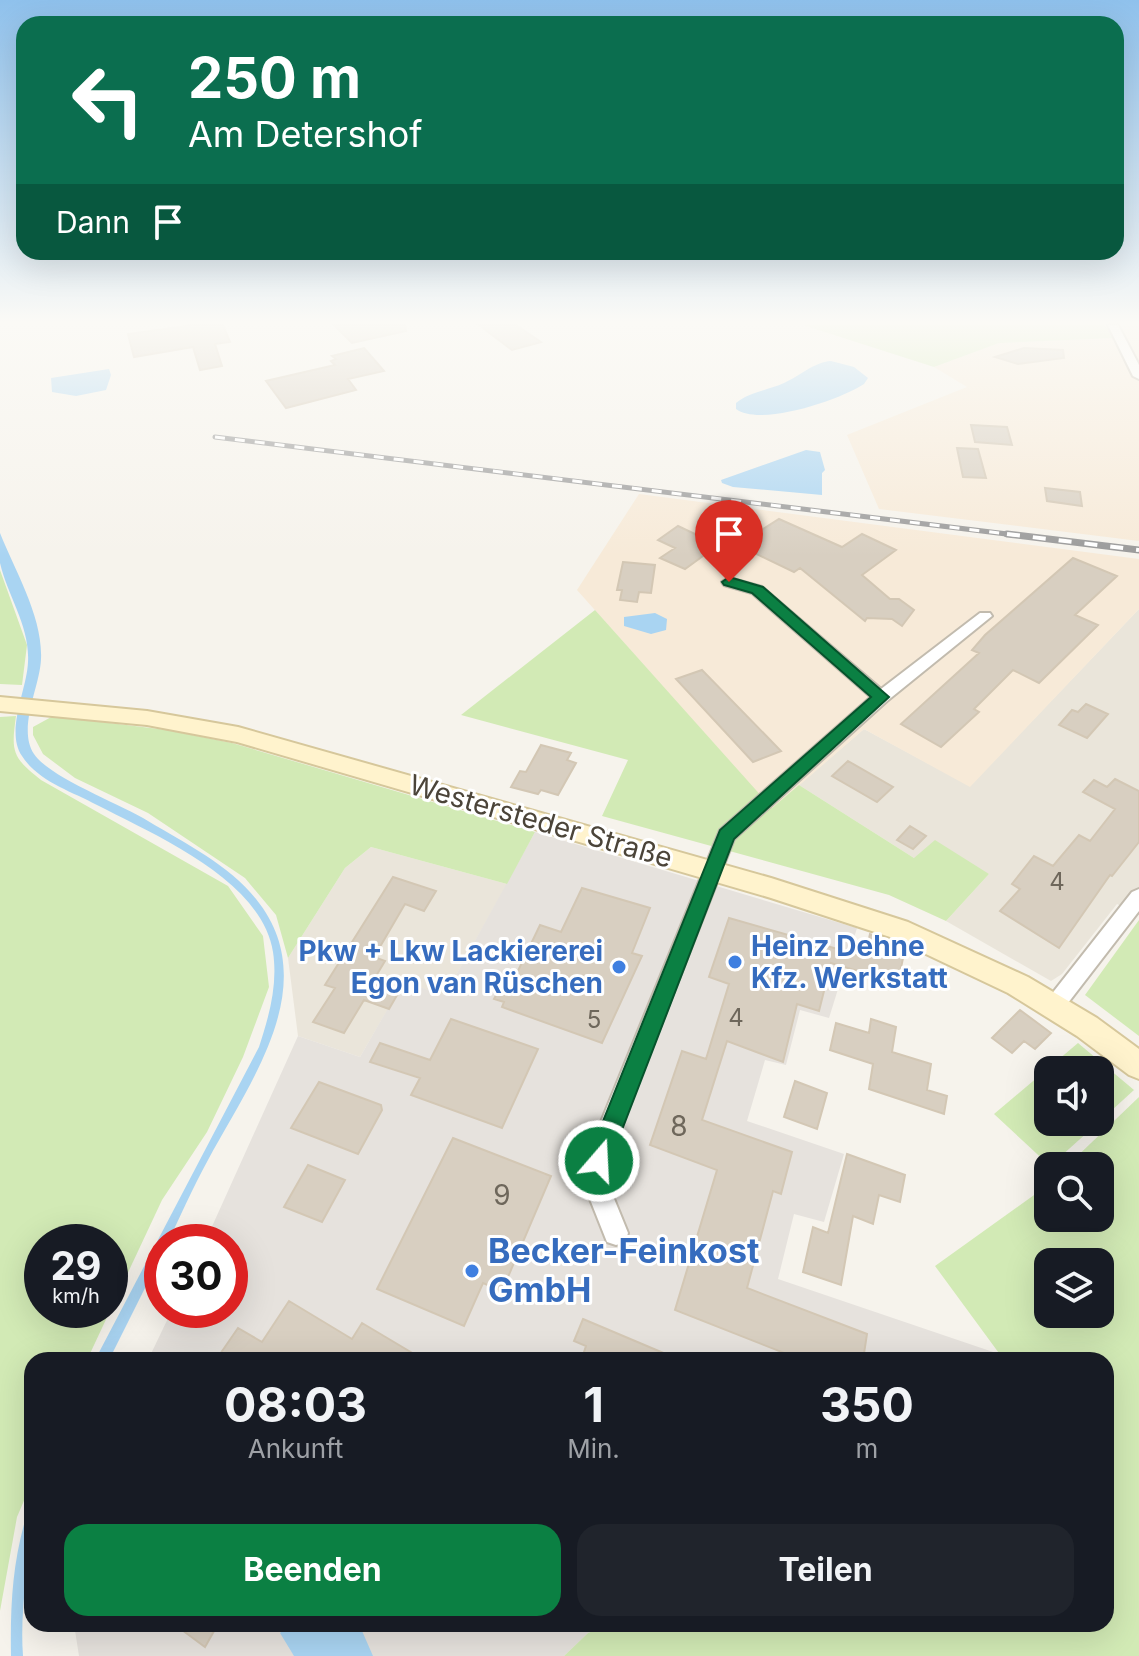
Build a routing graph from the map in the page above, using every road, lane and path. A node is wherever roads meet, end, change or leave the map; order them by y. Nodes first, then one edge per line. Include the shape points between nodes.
1 (729, 582) dead end
2 (985, 616) dead end
3 (881, 697) junction
4 (4, 705) edge
5 (711, 871) junction
6 (1139, 897) edge
7 (1054, 1006) junction
8 (1139, 1066) edge
9 (616, 1233) dead end

1 - 3 street via 757,590
2 - 3 street
3 - 5 street via 726,835
4 - 5 main road, Westersteder Straße via 147,718 238,735
5 - 7 main road, Westersteder Straße via 899,929 977,963
5 - 9 street via 603,1144 594,1179
6 - 7 street
7 - 8 main road, Westersteder Straße

